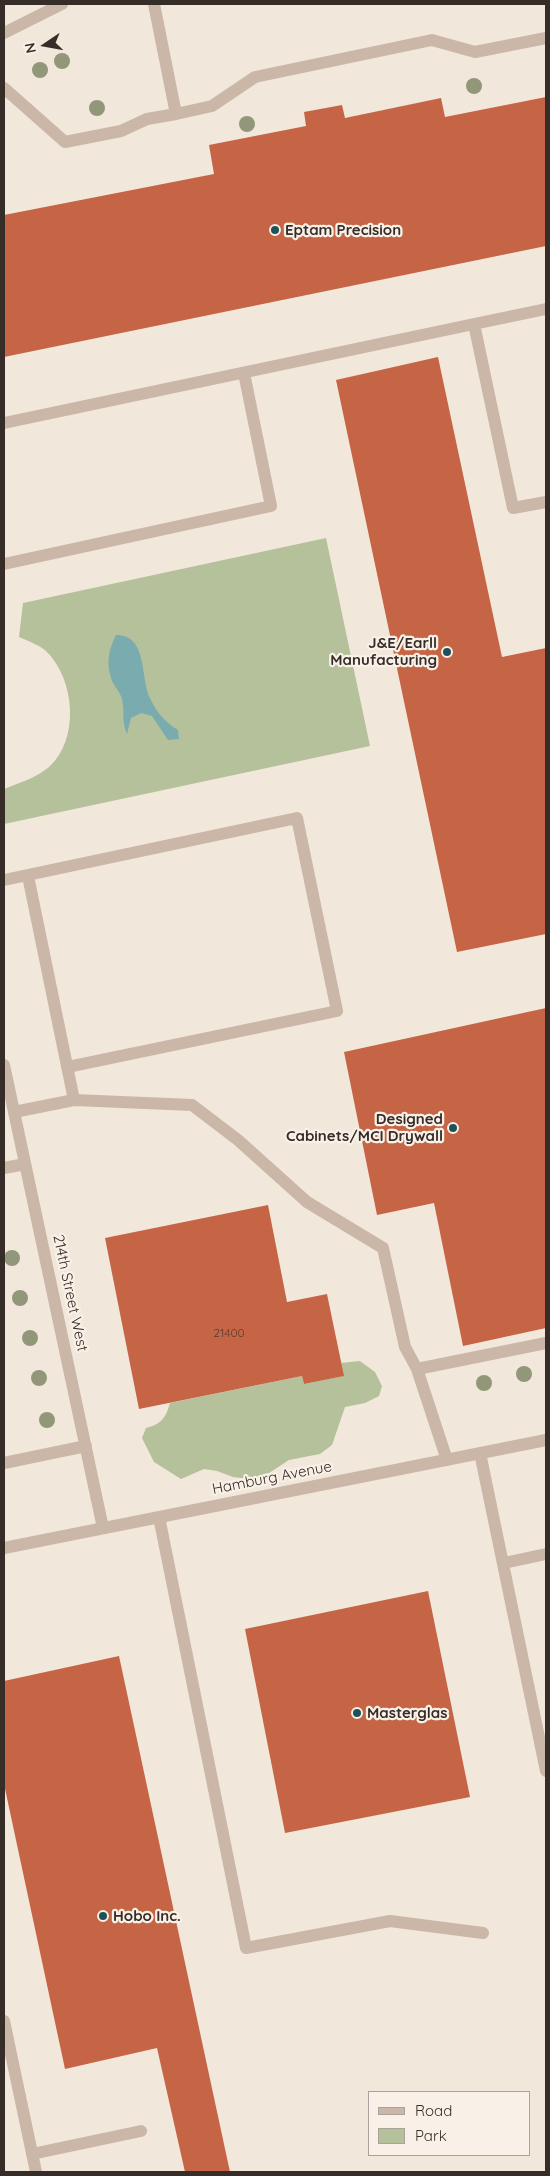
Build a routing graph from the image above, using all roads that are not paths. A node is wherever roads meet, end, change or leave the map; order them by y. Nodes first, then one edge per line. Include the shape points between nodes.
1 (62, 4) edge
2 (154, 4) edge
3 (4, 33) edge
4 (546, 38) edge
5 (4, 88) edge
6 (176, 114) junction
7 (546, 309) edge
8 (474, 324) junction
9 (244, 373) junction
10 (4, 424) edge
11 (546, 502) edge
12 (4, 564) edge
13 (28, 876) junction
14 (4, 880) edge
15 (4, 1065) edge
16 (67, 1066) junction
17 (74, 1100) junction
18 (14, 1112) junction
19 (25, 1164) junction
20 (4, 1168) edge
21 (546, 1343) edge
22 (416, 1369) junction
23 (546, 1440) edge
24 (86, 1446) junction
25 (480, 1453) junction
26 (447, 1460) junction
27 (4, 1463) edge
28 (159, 1517) junction
29 (103, 1528) junction
30 (4, 1548) edge
31 (546, 1554) edge
32 (504, 1563) junction
33 (546, 1771) edge
34 (483, 1933) dead end
35 (4, 2021) edge
36 (141, 2131) dead end
37 (32, 2154) junction
38 (36, 2172) edge

1 - 3 street
2 - 6 street
4 - 6 street via 475,52 432,40 255,77 212,106
5 - 6 street via 65,142 121,131 147,119
7 - 8 street
8 - 9 street
8 - 11 street via 513,508
9 - 10 street
9 - 12 street via 271,506
13 - 14 street
13 - 16 street
13 - 16 street via 297,818 337,1011
15 - 18 street, 214th Street West
16 - 17 street
17 - 18 street
17 - 22 street via 192,1105 238,1140 307,1202 383,1248 405,1347
18 - 19 street, 214th Street West
19 - 20 street
19 - 24 street, 214th Street West
21 - 22 street
22 - 26 street
23 - 25 street, Hamburg Avenue
24 - 27 street
24 - 29 street, 214th Street West
25 - 26 street, Hamburg Avenue
25 - 32 street
26 - 28 street, Hamburg Avenue
28 - 29 street, Hamburg Avenue
28 - 34 street via 246,1948 390,1921
29 - 30 street, Hamburg Avenue
31 - 32 street
32 - 33 street
35 - 37 street
36 - 37 street
37 - 38 street

